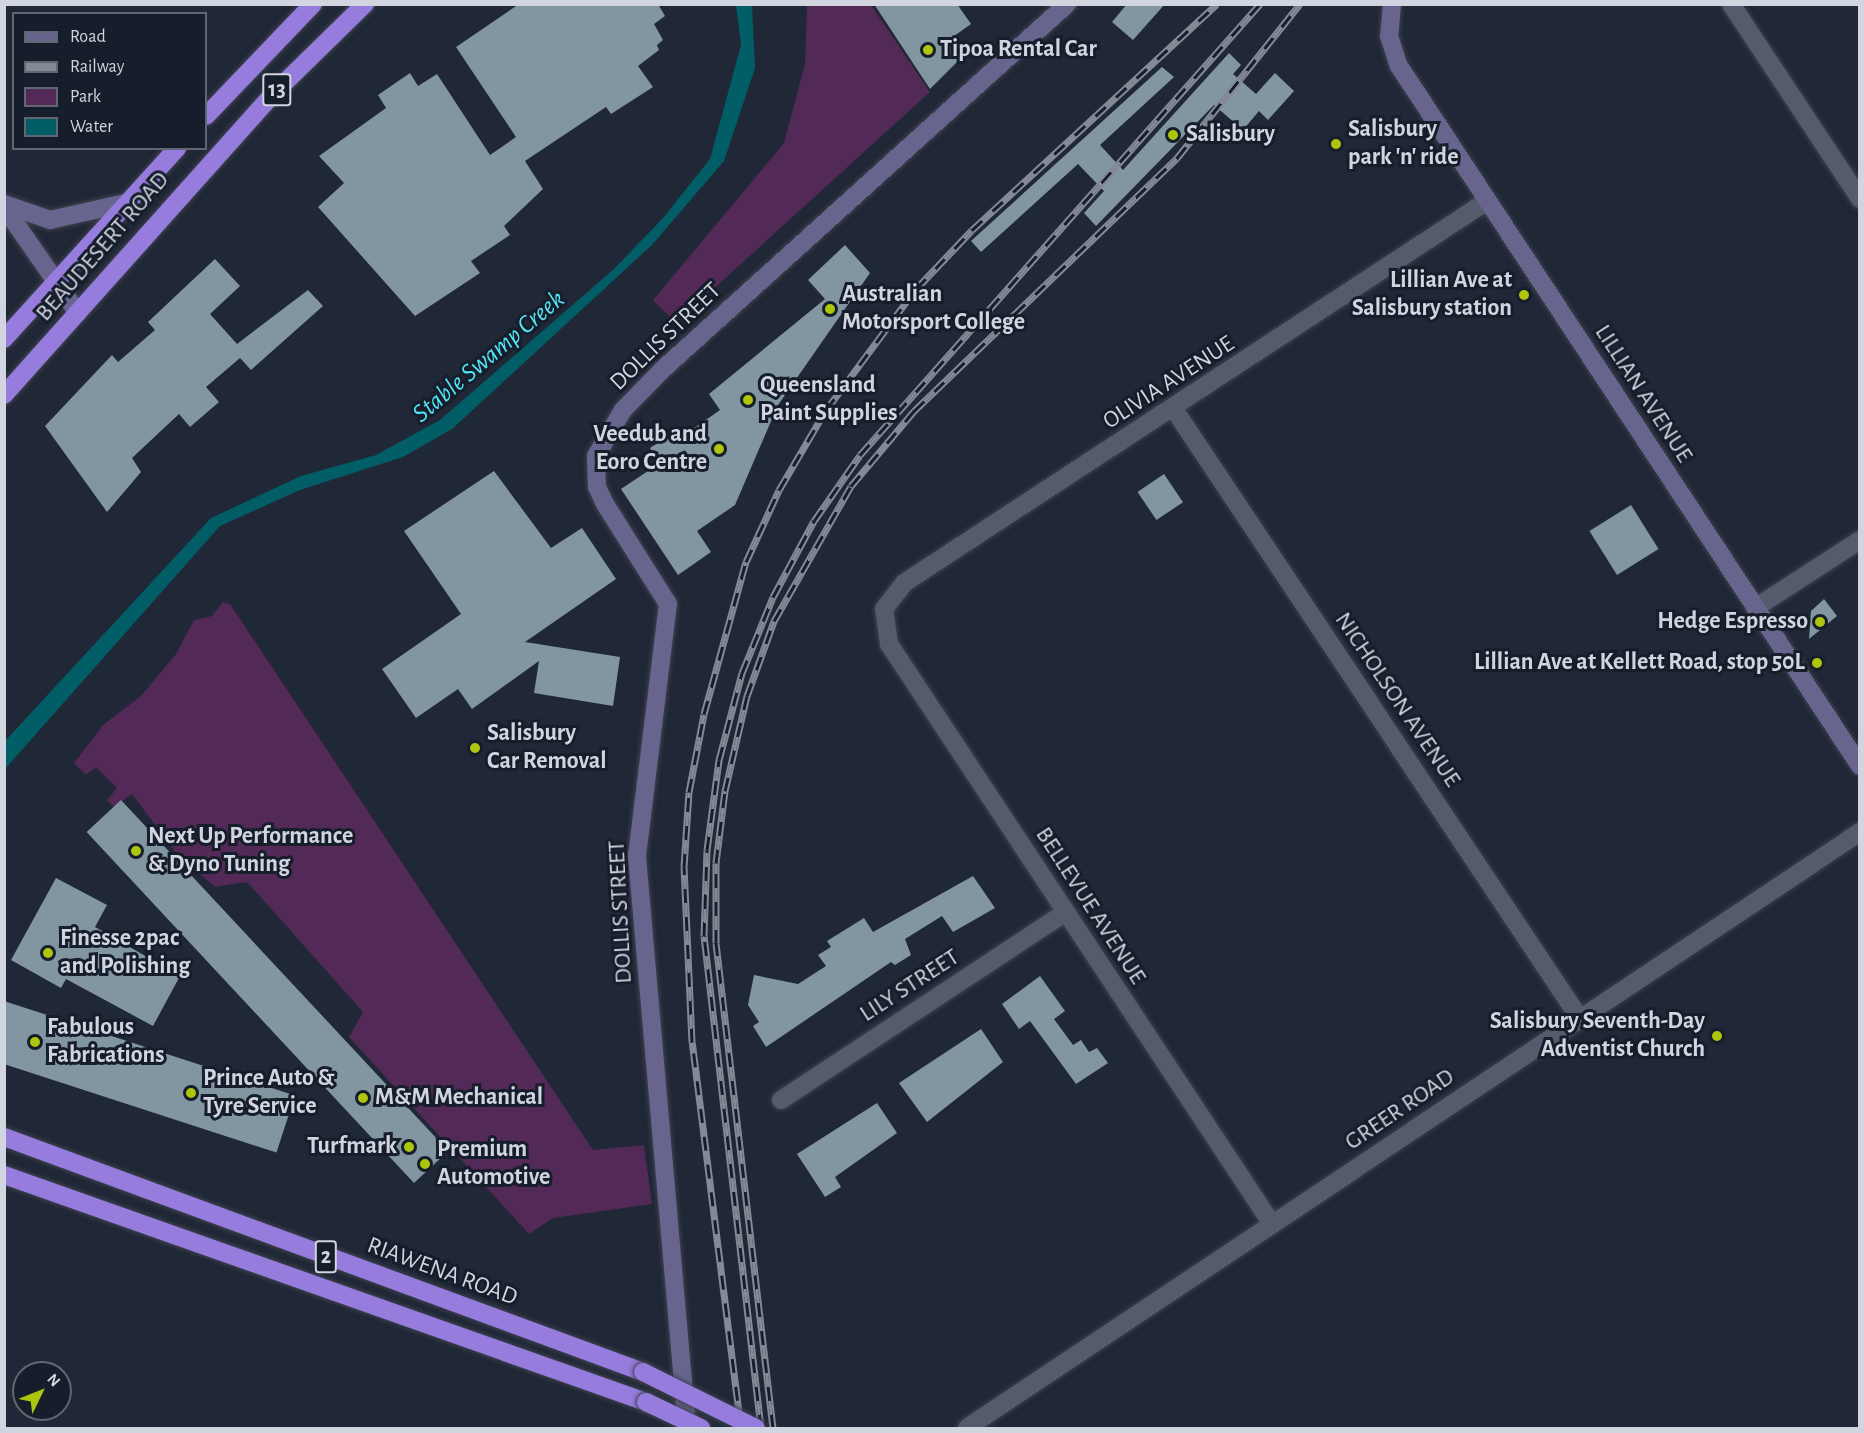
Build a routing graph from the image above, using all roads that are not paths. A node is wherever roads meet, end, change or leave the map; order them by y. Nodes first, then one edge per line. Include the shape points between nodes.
1 (313, 4) edge
2 (365, 4) edge
3 (1067, 4) edge
4 (1392, 4) edge
5 (1731, 4) edge
6 (207, 115) edge
7 (175, 150) edge
8 (1860, 200) edge
9 (130, 201) junction
10 (1487, 201) junction
11 (4, 206) edge
12 (55, 283) junction
13 (78, 313) junction
14 (4, 339) edge
15 (4, 395) edge
16 (1174, 409) junction
17 (1860, 540) edge
18 (1755, 608) junction
19 (884, 609) joint
20 (1860, 766) edge
21 (1860, 832) edge
22 (1065, 913) junction
23 (1580, 1019) junction
24 (781, 1100) dead end
25 (4, 1137) edge
26 (4, 1175) edge
27 (1272, 1224) junction
28 (687, 1428) edge
29 (701, 1428) edge
30 (756, 1428) edge
31 (967, 1428) edge

1 - 6 highway, 13
2 - 13 highway, BEAUDESERT ROAD / 13 via 271,96
3 - 28 street, DOLLIS STREET via 662,370 623,410 596,456 597,487 604,504 668,604 637,856 681,1322
4 - 10 street, LILLIAN AVENUE via 1390,46
5 - 8 street
7 - 9 highway, BEAUDESERT ROAD
9 - 11 street via 50,220
9 - 12 highway, BEAUDESERT ROAD
10 - 16 street, OLIVIA AVENUE
10 - 18 street, LILLIAN AVENUE
11 - 12 street
12 - 13 street
12 - 14 highway, BEAUDESERT ROAD
13 - 15 highway, BEAUDESERT ROAD / 13
16 - 19 street, OLIVIA AVENUE via 904,583
16 - 23 street, NICHOLSON AVENUE
17 - 18 street
18 - 20 street, LILLIAN AVENUE
19 - 22 street, BELLEVUE AVENUE via 889,644
21 - 23 street, GREER ROAD
22 - 24 street, LILY STREET
22 - 27 street, BELLEVUE AVENUE
23 - 27 street, GREER ROAD
25 - 30 highway, RIAWENA ROAD / 2, bridge via 643,1372
26 - 29 highway, 2, bridge via 646,1402
27 - 31 street, GREER ROAD

